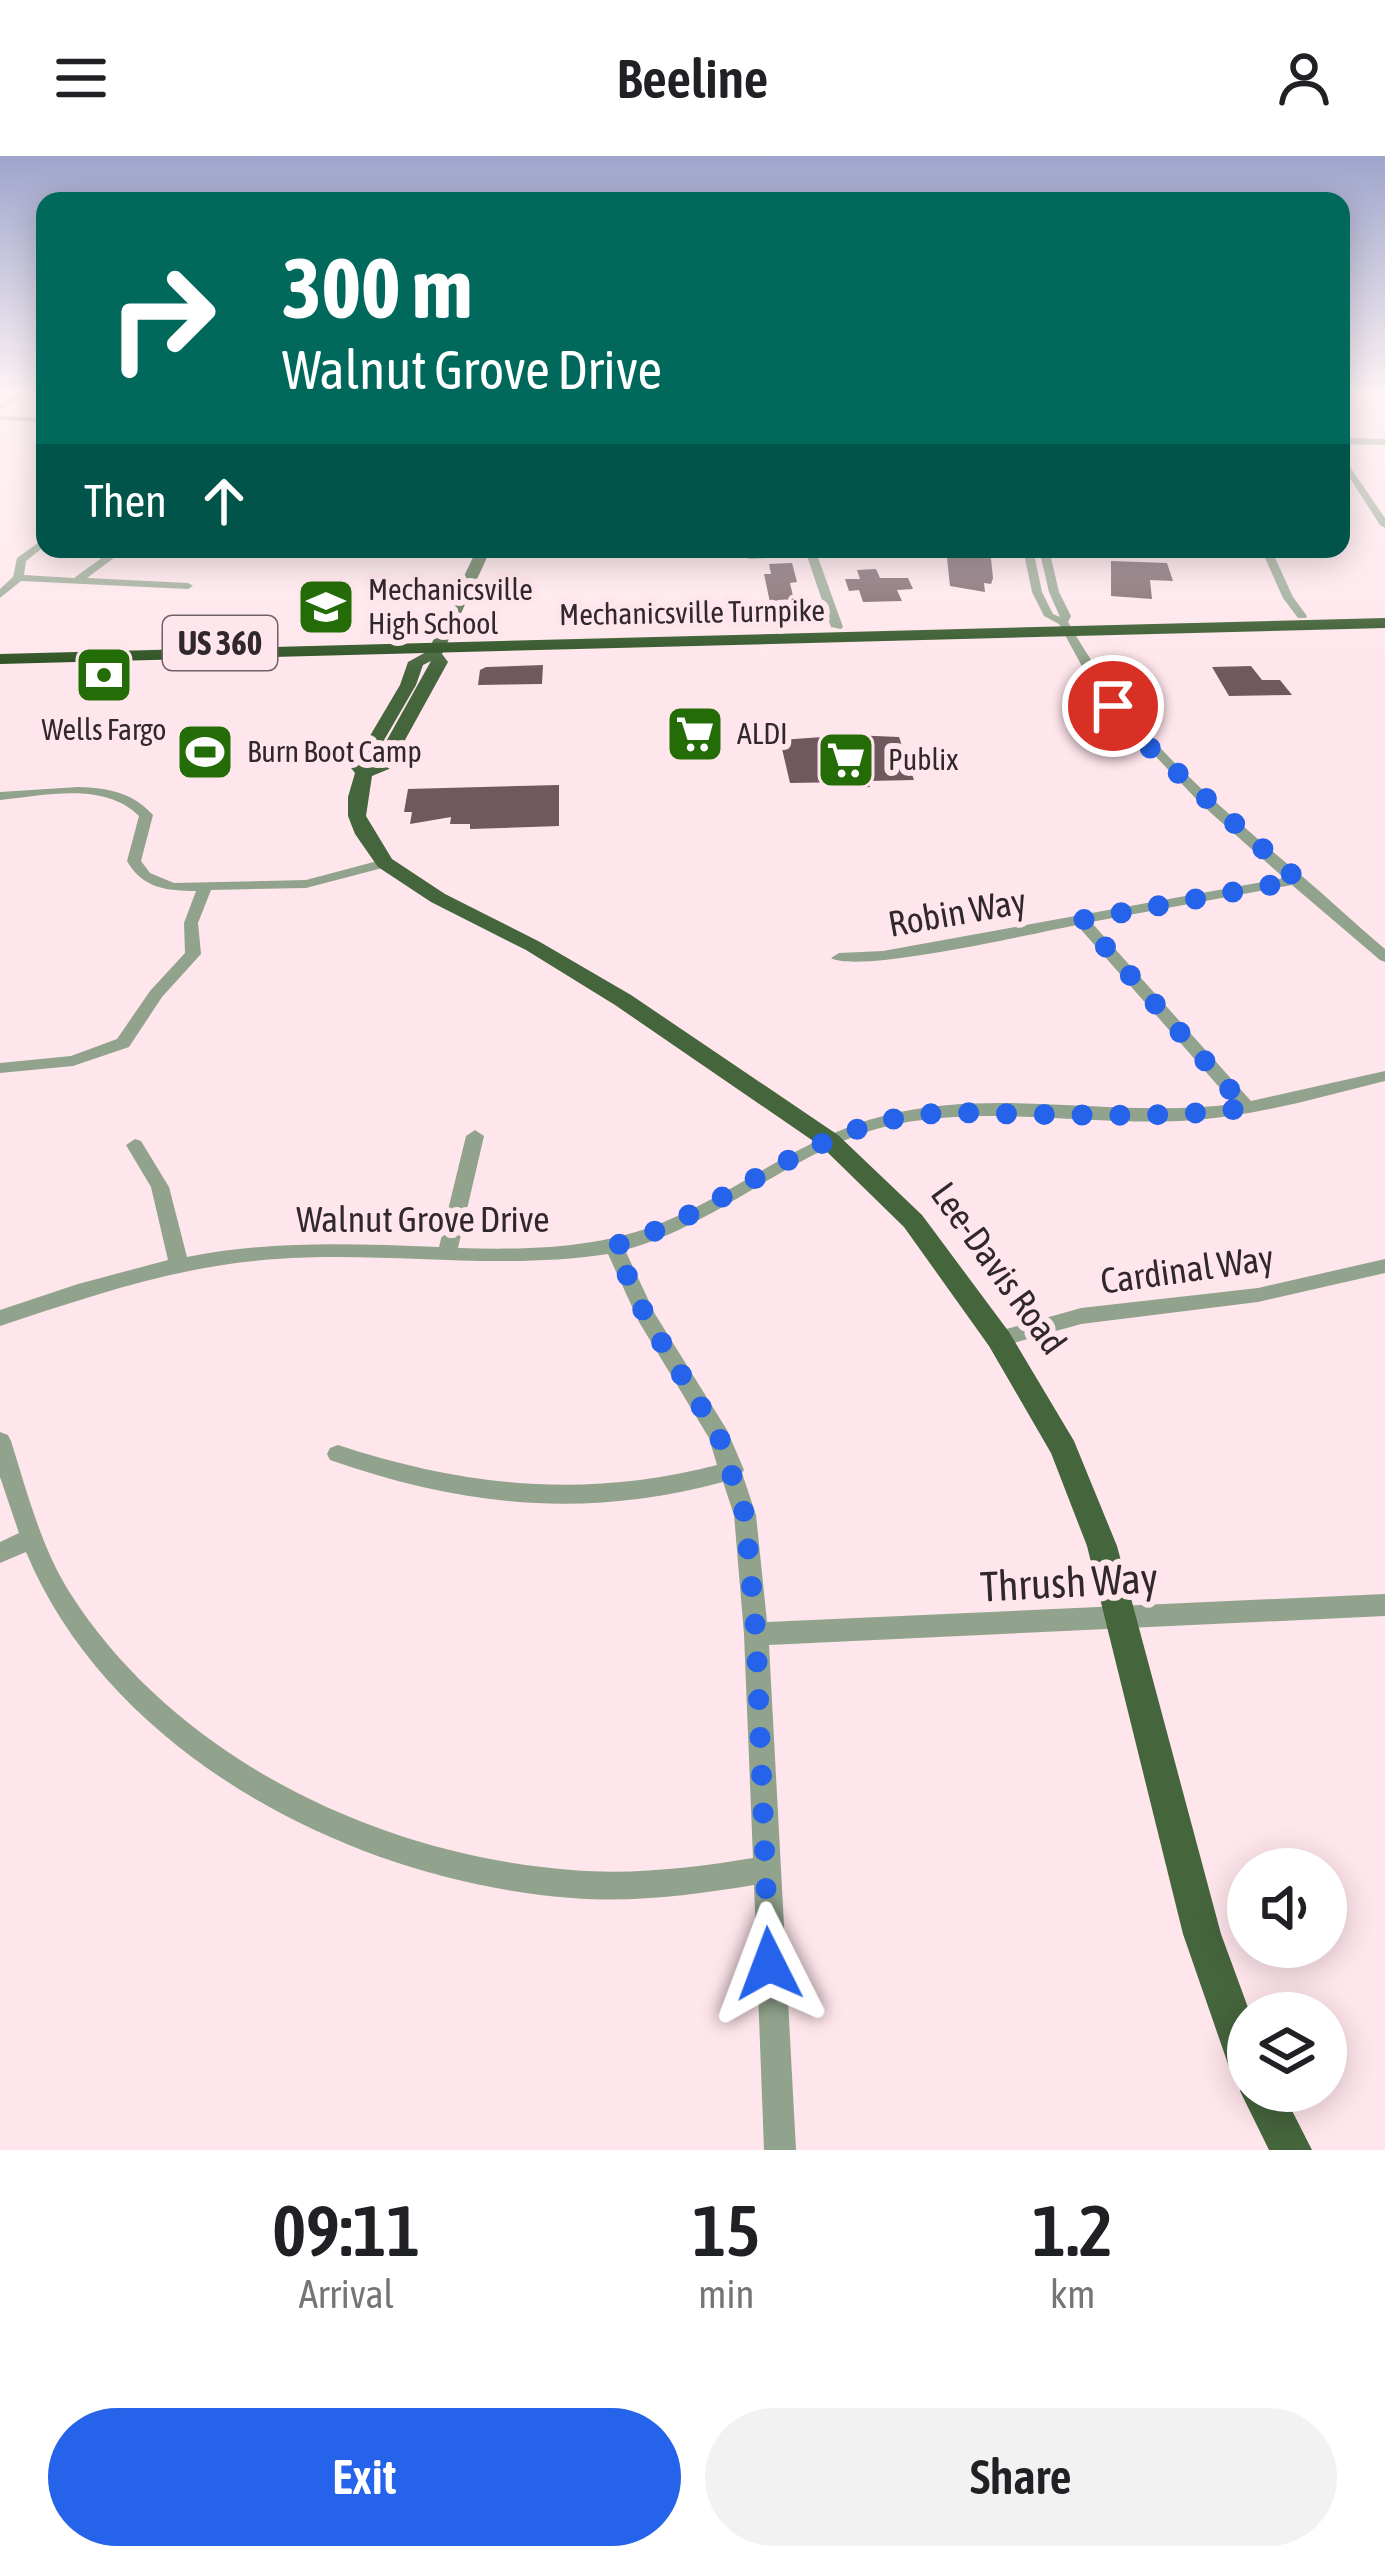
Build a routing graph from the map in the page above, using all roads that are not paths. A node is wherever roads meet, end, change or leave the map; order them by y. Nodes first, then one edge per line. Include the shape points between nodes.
1 (1360, 486) edge
2 (1385, 524) edge
3 (36, 548) edge
4 (108, 558) edge
5 (480, 558) edge
6 (812, 558) edge
7 (1030, 558) edge
8 (1046, 558) edge
9 (1269, 558) edge
10 (18, 578) junction
11 (44, 580) junction
12 (76, 581) junction
13 (188, 586) dead end
14 (1, 594) edge
15 (1042, 603) junction
16 (1385, 614) edge
17 (1302, 616) junction
18 (1003, 623) junction
19 (1385, 623) edge
20 (1065, 626) junction
21 (837, 627) junction
22 (437, 646) junction
23 (0, 649) edge
24 (0, 659) edge
25 (397, 703) junction
26 (401, 732) junction
27 (364, 773) junction
28 (0, 796) edge
29 (385, 863) junction
30 (1298, 880) junction
31 (199, 890) junction
32 (1082, 920) junction
33 (1385, 957) edge
34 (839, 958) dead end
35 (0, 1058) edge
36 (0, 1068) edge
37 (1385, 1076) edge
38 (1246, 1108) junction
39 (475, 1136) dead end
40 (830, 1141) junction
41 (135, 1145) dead end
42 (614, 1246) junction
43 (447, 1252) junction
44 (179, 1264) junction
45 (1385, 1266) edge
46 (0, 1318) edge
47 (999, 1339) junction
48 (0, 1441) edge
49 (338, 1454) dead end
50 (733, 1470) junction
51 (33, 1538) junction
52 (0, 1553) edge
53 (1385, 1605) edge
54 (1123, 1620) junction
55 (756, 1634) junction
56 (764, 1870) junction
57 (1227, 2005) edge
58 (1271, 2112) edge
59 (779, 2150) edge
60 (1291, 2150) edge

1 - 2 street
3 - 10 street via 21,560
4 - 12 street
5 - 22 main road, Lee-Davis Road
6 - 21 street
7 - 15 street
8 - 20 street
9 - 17 street
10 - 11 street
10 - 14 street
11 - 12 street
11 - 14 street
12 - 13 street
15 - 18 highway via 1036,616
15 - 20 street
16 - 17 highway, Mechanicsville Turnpike / US 360
17 - 20 highway, Mechanicsville Turnpike / US 360
18 - 20 highway, Mechanicsville Turnpike / US 360
18 - 21 highway, Mechanicsville Turnpike / US 360
19 - 20 highway, Mechanicsville Turnpike / US 360
20 - 22 highway, Mechanicsville Turnpike / US 360
20 - 30 street via 1130,727
21 - 22 highway, Mechanicsville Turnpike / US 360
22 - 23 highway, Mechanicsville Turnpike / US 360
22 - 24 highway, Mechanicsville Turnpike / US 360
22 - 25 main road, Lee-Davis Road via 416,662
22 - 26 main road, Lee-Davis Road via 440,662
25 - 26 main road via 394,728
25 - 27 main road, Lee-Davis Road via 360,767
26 - 27 main road, Lee-Davis Road via 380,770
27 - 29 main road, Lee-Davis Road via 357,815
28 - 31 street via 130,800 146,815 134,861 142,875
29 - 31 street via 306,884
29 - 40 main road, Lee-Davis Road via 607,990
30 - 32 street, Robin Way
30 - 33 street
31 - 35 street via 180,929 179,957 122,1033 70,1053
31 - 36 street via 194,954 123,1043 73,1061
32 - 34 street, Robin Way
32 - 38 street
37 - 38 street, Walnut Grove Drive
38 - 40 street, Walnut Grove Drive via 1178,1116 942,1113
39 - 43 street
40 - 42 street, Walnut Grove Drive via 704,1211
40 - 47 main road, Lee-Davis Road via 913,1221
41 - 44 street via 160,1186
42 - 43 street, Walnut Grove Drive
42 - 50 street
43 - 44 street, Walnut Grove Drive via 272,1252
44 - 46 street, Walnut Grove Drive
45 - 47 street, Cardinal Way via 1258,1294 1081,1316
47 - 54 main road, Lee-Davis Road via 1064,1450
48 - 51 street
49 - 50 street via 415,1479 540,1497 618,1496
50 - 55 street via 752,1557
51 - 52 street
51 - 56 street via 64,1604 154,1712 233,1772 333,1823 431,1858 550,1881 689,1886
53 - 54 street, Thrush Way
54 - 55 street, Thrush Way
54 - 57 main road, Lee-Davis Road
55 - 56 street
56 - 59 street
58 - 60 main road

